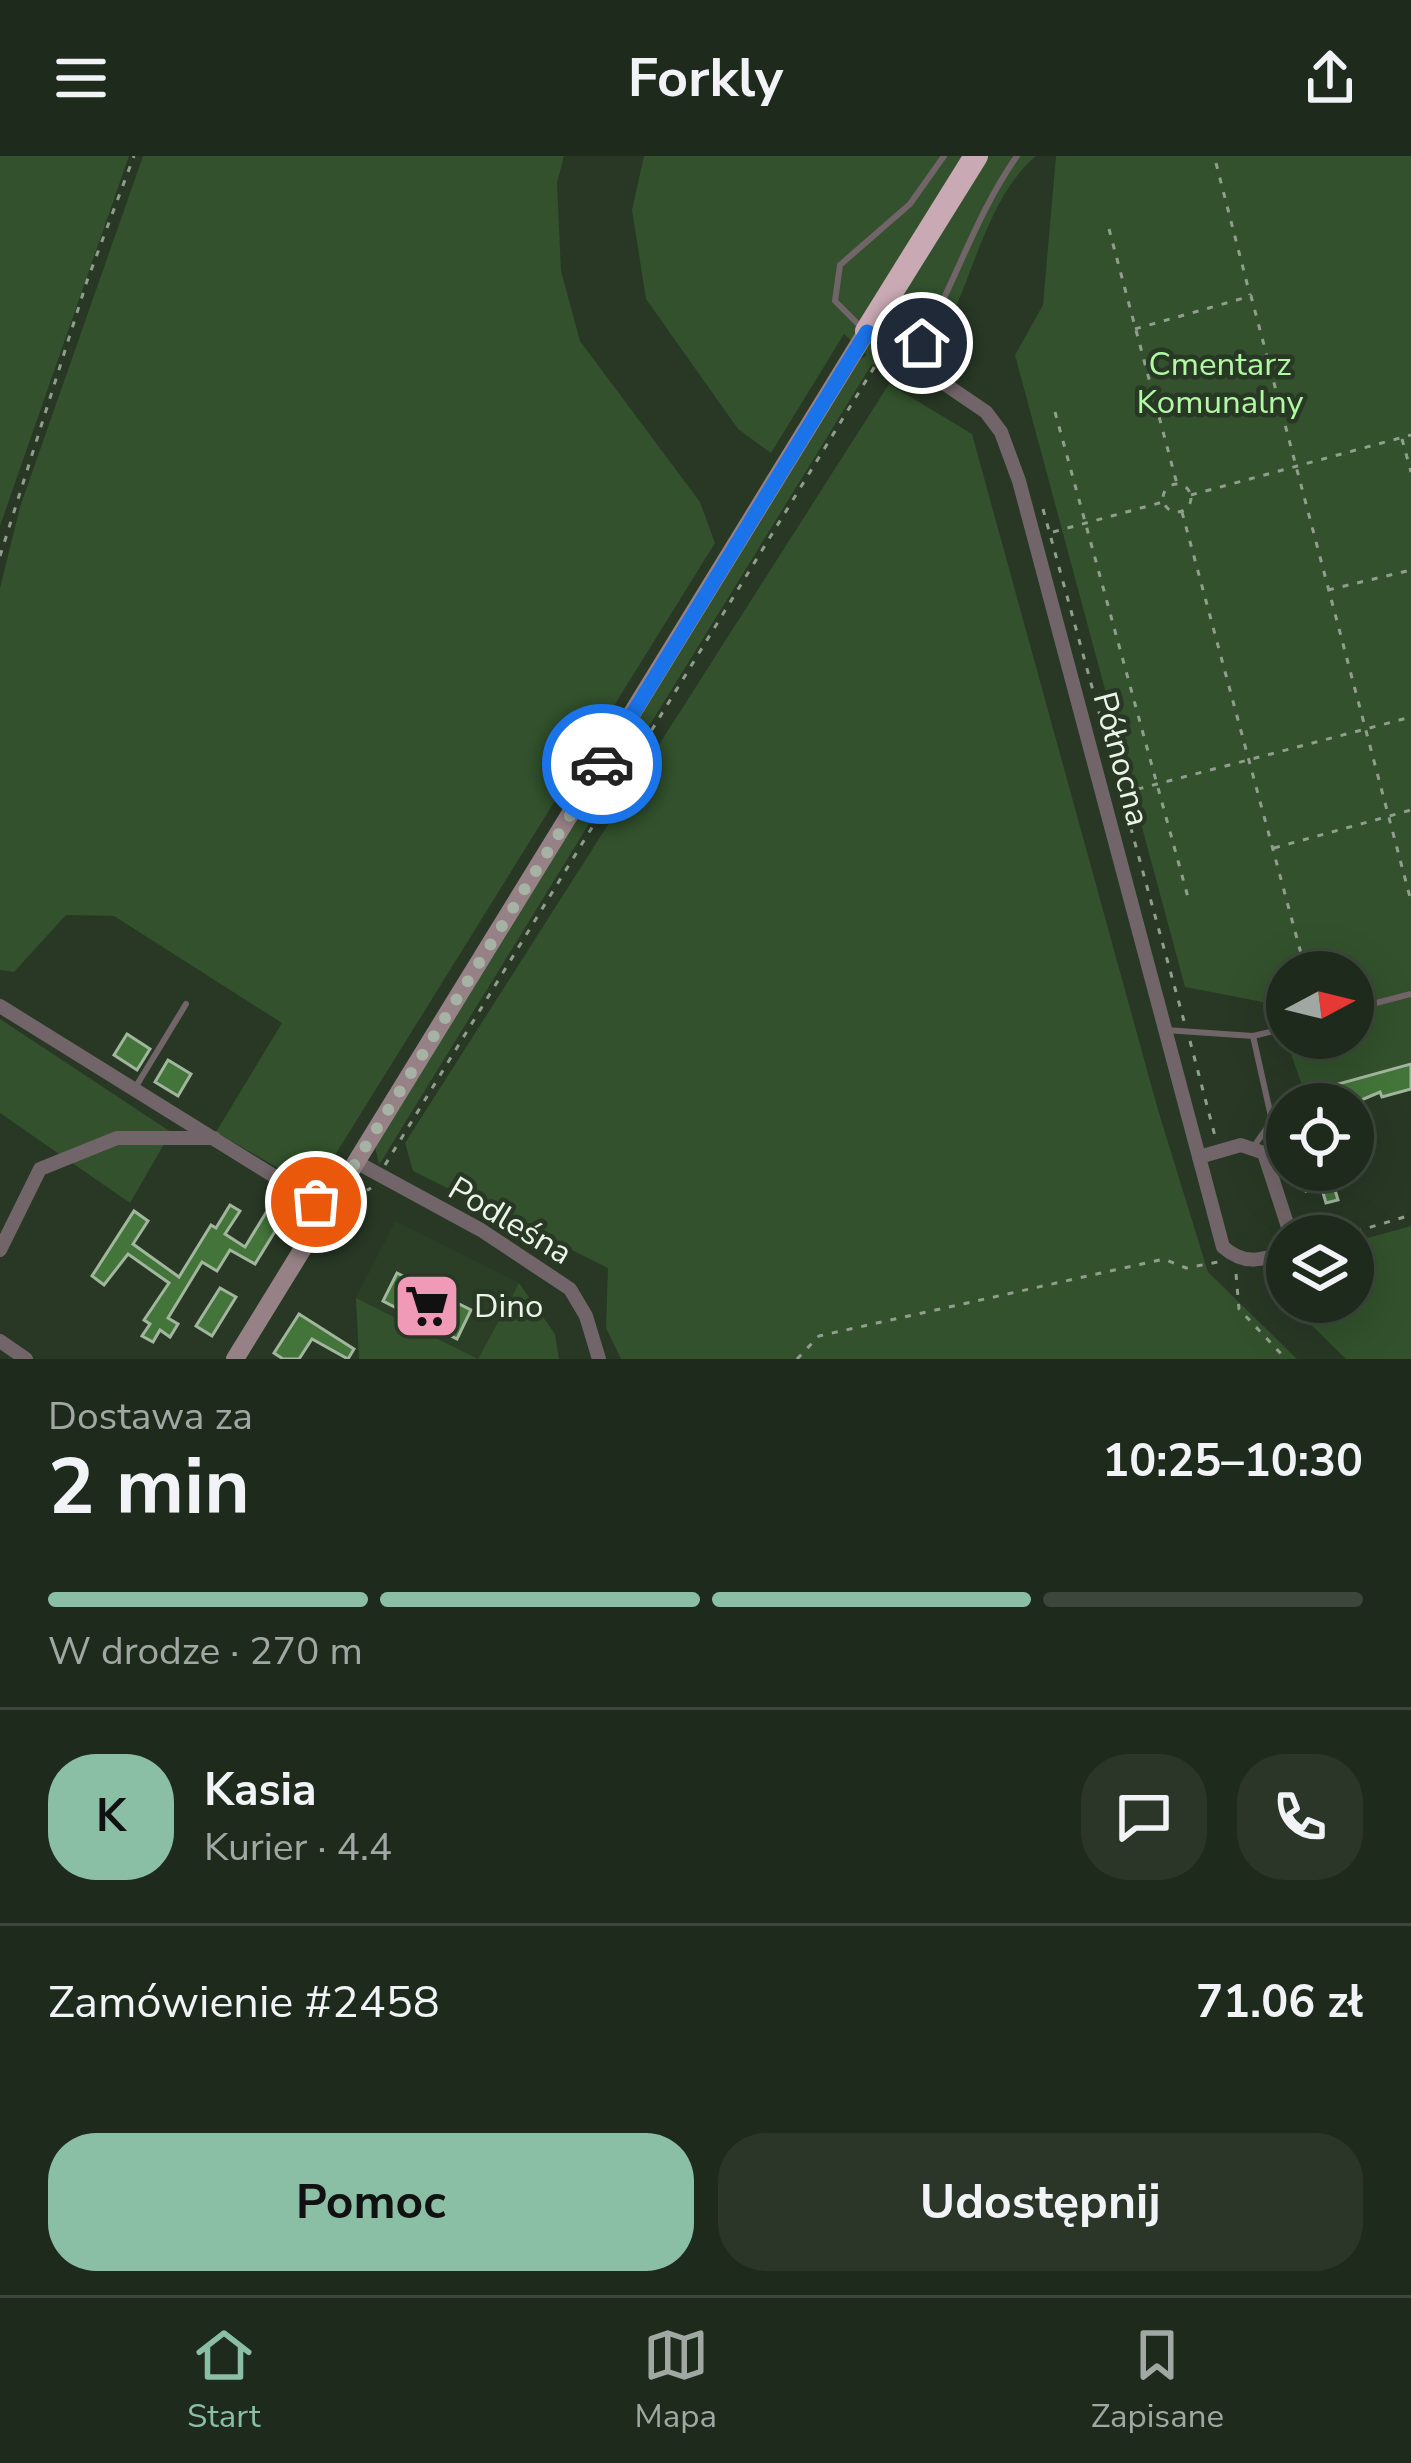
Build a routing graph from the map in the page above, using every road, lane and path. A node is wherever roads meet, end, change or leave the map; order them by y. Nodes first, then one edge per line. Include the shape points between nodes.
1 (134, 156) edge
2 (944, 156) edge
3 (976, 156) edge
4 (1017, 156) edge
5 (1216, 163) dead end
6 (1109, 229) dead end
7 (1251, 296) junction
8 (1135, 329) junction
9 (867, 332) junction
10 (911, 359) junction
11 (895, 362) dead end
12 (1055, 412) dead end
13 (1411, 435) edge
14 (1402, 438) junction
15 (1293, 468) junction
16 (1411, 472) edge
17 (1177, 484) junction
18 (1191, 495) junction
19 (1163, 502) junction
20 (1182, 512) junction
21 (1085, 524) junction
22 (1064, 530) dead end
23 (0, 556) edge
24 (1411, 570) edge
25 (1327, 590) junction
26 (1411, 717) edge
27 (1365, 730) junction
28 (1248, 760) junction
29 (1157, 784) junction
30 (1104, 799) junction
31 (1411, 810) edge
32 (1388, 816) junction
33 (1274, 848) junction
34 (1411, 900) edge
35 (1189, 902) dead end
36 (1301, 951) edge
37 (1411, 994) edge
38 (186, 1004) dead end
39 (1374, 1004) edge
40 (0, 1006) edge
41 (1165, 1030) junction
42 (1266, 1033) edge
43 (1252, 1036) junction
44 (134, 1088) junction
45 (214, 1138) junction
46 (1254, 1146) junction
47 (1199, 1157) junction
48 (356, 1162) junction
49 (379, 1175) junction
50 (348, 1200) dead end
51 (327, 1209) junction
52 (1285, 1215) edge
53 (1411, 1215) edge
54 (1374, 1226) edge
55 (0, 1250) edge
56 (1266, 1258) edge
57 (1237, 1259) junction
58 (0, 1341) edge
59 (26, 1359) edge
60 (235, 1359) edge
61 (598, 1359) edge
62 (797, 1359) edge
63 (1286, 1359) edge

1 - 23 path
2 - 9 lane via 910,204 840,265 835,301
3 - 9 highway
4 - 10 lane via 976,220 949,297
5 - 7 path
6 - 8 path
7 - 8 path
7 - 15 path
8 - 17 path
9 - 10 street, Północna
9 - 48 street
10 - 30 street, Północna via 986,412 1001,432
11 - 49 path via 875,366
12 - 21 path
13 - 14 path
14 - 15 path
14 - 16 path
15 - 18 path
15 - 25 path
17 - 18 path
17 - 19 path
18 - 20 path
19 - 20 path
19 - 21 path
20 - 28 path
21 - 22 path
21 - 29 path
24 - 25 path
25 - 27 path
26 - 27 path
27 - 28 path
27 - 32 path
28 - 29 path
28 - 33 path
29 - 30 path
29 - 35 path
30 - 41 street, Północna
31 - 32 path
32 - 33 path
32 - 34 path
33 - 36 path
37 - 39 lane
38 - 44 lane
40 - 44 street
41 - 43 lane
41 - 47 street, Północna
42 - 43 lane
43 - 46 lane via 1272,1121
44 - 45 street
45 - 51 street
45 - 55 street via 117,1138 40,1169
46 - 47 street
46 - 52 street via 1272,1166
47 - 57 street, Północna via 1223,1247
48 - 49 street, Podleśna
48 - 51 street
49 - 50 path via 370,1190
49 - 61 street, Podleśna via 570,1289
51 - 60 street
53 - 54 path
56 - 57 street
57 - 62 path via 1186,1268 1164,1258 819,1336
57 - 63 path via 1239,1309
58 - 59 street

